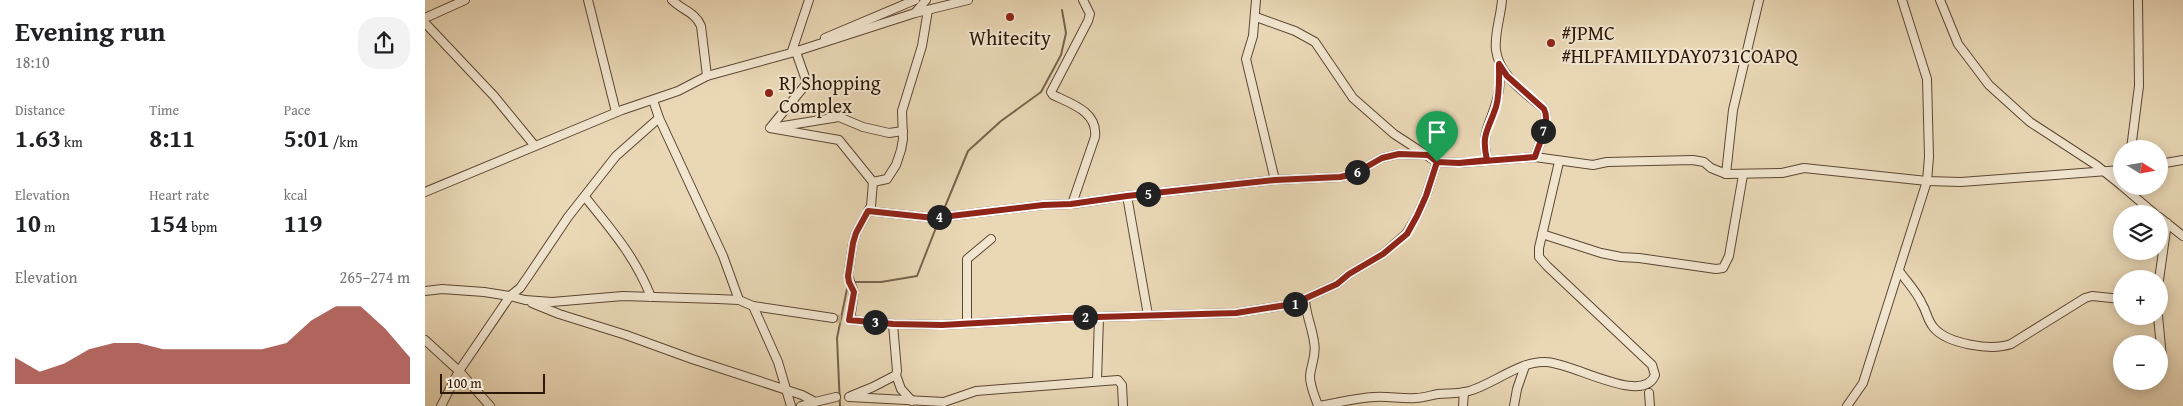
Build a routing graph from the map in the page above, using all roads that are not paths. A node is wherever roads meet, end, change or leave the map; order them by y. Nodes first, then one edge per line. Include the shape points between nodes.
1 (465, 0) edge
2 (587, 0) edge
3 (672, 0) edge
4 (809, 0) edge
5 (915, 0) edge
6 (926, 0) edge
7 (968, 0) edge
8 (1083, 0) edge
9 (1256, 0) edge
10 (1502, 0) edge
11 (1759, 0) edge
12 (1903, 0) edge
13 (1940, 0) edge
14 (2138, 0) edge
15 (927, 10) junction
16 (915, 13) junction
17 (1256, 17) junction
18 (425, 18) edge
19 (425, 23) edge
20 (795, 52) junction
21 (1499, 64) junction
22 (707, 76) junction
23 (653, 100) junction
24 (616, 112) junction
25 (659, 118) junction
26 (770, 128) junction
27 (903, 131) junction
28 (2132, 140) edge
29 (535, 146) junction
30 (1428, 155) junction
31 (1535, 157) junction
32 (1487, 160) junction
33 (2183, 160) edge
34 (1437, 162) junction
35 (1559, 162) junction
36 (2168, 162) edge
37 (2113, 171) edge
38 (2106, 172) junction
39 (1726, 174) junction
40 (1743, 175) junction
41 (2113, 178) edge
42 (1275, 180) junction
43 (1927, 181) junction
44 (873, 182) junction
45 (425, 192) edge
46 (2133, 195) edge
47 (1127, 196) junction
48 (585, 197) junction
49 (1071, 204) junction
50 (2144, 205) edge
51 (868, 211) junction
52 (2168, 224) edge
53 (1542, 234) junction
54 (2183, 236) edge
55 (991, 239) dead end
56 (1899, 272) junction
57 (425, 291) edge
58 (510, 296) junction
59 (651, 297) junction
60 (2113, 298) edge
61 (525, 300) junction
62 (739, 300) junction
63 (1305, 300) junction
64 (753, 306) junction
65 (1148, 316) junction
66 (1099, 317) junction
67 (833, 318) tunnel mouth
68 (967, 323) junction
69 (893, 324) junction
70 (425, 340) edge
71 (1525, 366) junction
72 (459, 371) junction
73 (896, 375) junction
74 (1097, 381) junction
75 (1584, 382) dead end
76 (786, 390) junction
77 (1464, 392) junction
78 (836, 397) dead end
79 (1363, 399) junction
80 (914, 401) junction
81 (815, 402) junction
82 (441, 406) edge
83 (490, 406) edge
84 (791, 406) edge
85 (801, 406) edge
86 (924, 406) edge
87 (1123, 406) edge
88 (1318, 406) edge
89 (1373, 406) edge
90 (1463, 406) edge
91 (1514, 406) edge
92 (1650, 406) edge
93 (1847, 406) edge

1 - 18 street
2 - 24 street
3 - 22 street via 698,18
4 - 5 street via 793,52
6 - 16 street
7 - 15 street
8 - 49 street via 1090,14 1088,21 1051,92 1087,112 1096,129
9 - 17 street
10 - 21 street via 1496,49
11 - 39 street via 1733,110
12 - 43 street via 1927,78
13 - 38 street via 1958,44 1989,85 2030,122
14 - 28 street via 2139,86
15 - 16 street
15 - 27 street via 922,46 902,111
16 - 20 street
17 - 30 street via 1315,42 1353,98 1394,134
17 - 42 street via 1246,59
19 - 29 street via 494,96
20 - 22 street
20 - 26 street via 807,83
21 - 31 street via 1546,114 1547,121
21 - 32 street via 1499,92 1485,135
22 - 23 street
23 - 24 street
23 - 25 street
24 - 29 street
25 - 48 street via 616,156
25 - 62 street via 723,256
26 - 27 street via 839,117 889,133
26 - 44 street via 839,140
27 - 44 street via 901,150 892,173 887,179
29 - 45 street
30 - 34 street
30 - 42 street via 1399,154 1382,158 1354,174 1340,177
31 - 32 street
31 - 35 street
32 - 34 street
33 - 36 street
34 - 63 street via 1423,203 1407,234 1337,284
35 - 39 street via 1593,165 1693,160
35 - 53 street
37 - 38 street
38 - 41 street
38 - 43 street via 1961,182
39 - 40 street
40 - 43 street via 1805,168
40 - 53 street via 1729,256 1723,268 1621,257
42 - 47 street
43 - 56 street
44 - 51 street
46 - 50 street
47 - 49 street
47 - 65 street
48 - 58 street via 520,288
48 - 59 street via 631,255
49 - 51 street via 934,218
51 - 69 street via 853,243 848,276 854,292 849,320
52 - 54 street
53 - 92 street via 1539,257 1652,365 1655,375 1646,395
55 - 68 street via 967,259
56 - 60 street via 1923,304 1934,328 1946,338 1989,348 2011,344 2089,296
56 - 93 street via 1863,383
57 - 58 street via 442,289
58 - 61 street
58 - 72 street
59 - 61 street via 552,302
59 - 62 street
61 - 76 street
62 - 64 street
63 - 65 street via 1236,313
63 - 88 street via 1315,353 1311,386
64 - 67 street
64 - 76 street via 778,362
65 - 66 street
66 - 68 street
66 - 74 street
68 - 69 street
69 - 73 street
70 - 72 street
71 - 75 street via 1550,362
71 - 77 street
71 - 91 street
72 - 82 street
72 - 83 street
73 - 80 street via 901,389
73 - 80 street via 849,396
74 - 80 street via 976,391 944,402
74 - 87 street via 1121,381
76 - 81 street
76 - 84 street
77 - 79 street via 1418,398
77 - 90 street
78 - 81 street
79 - 88 street
79 - 89 street
80 - 86 street
81 - 85 street

